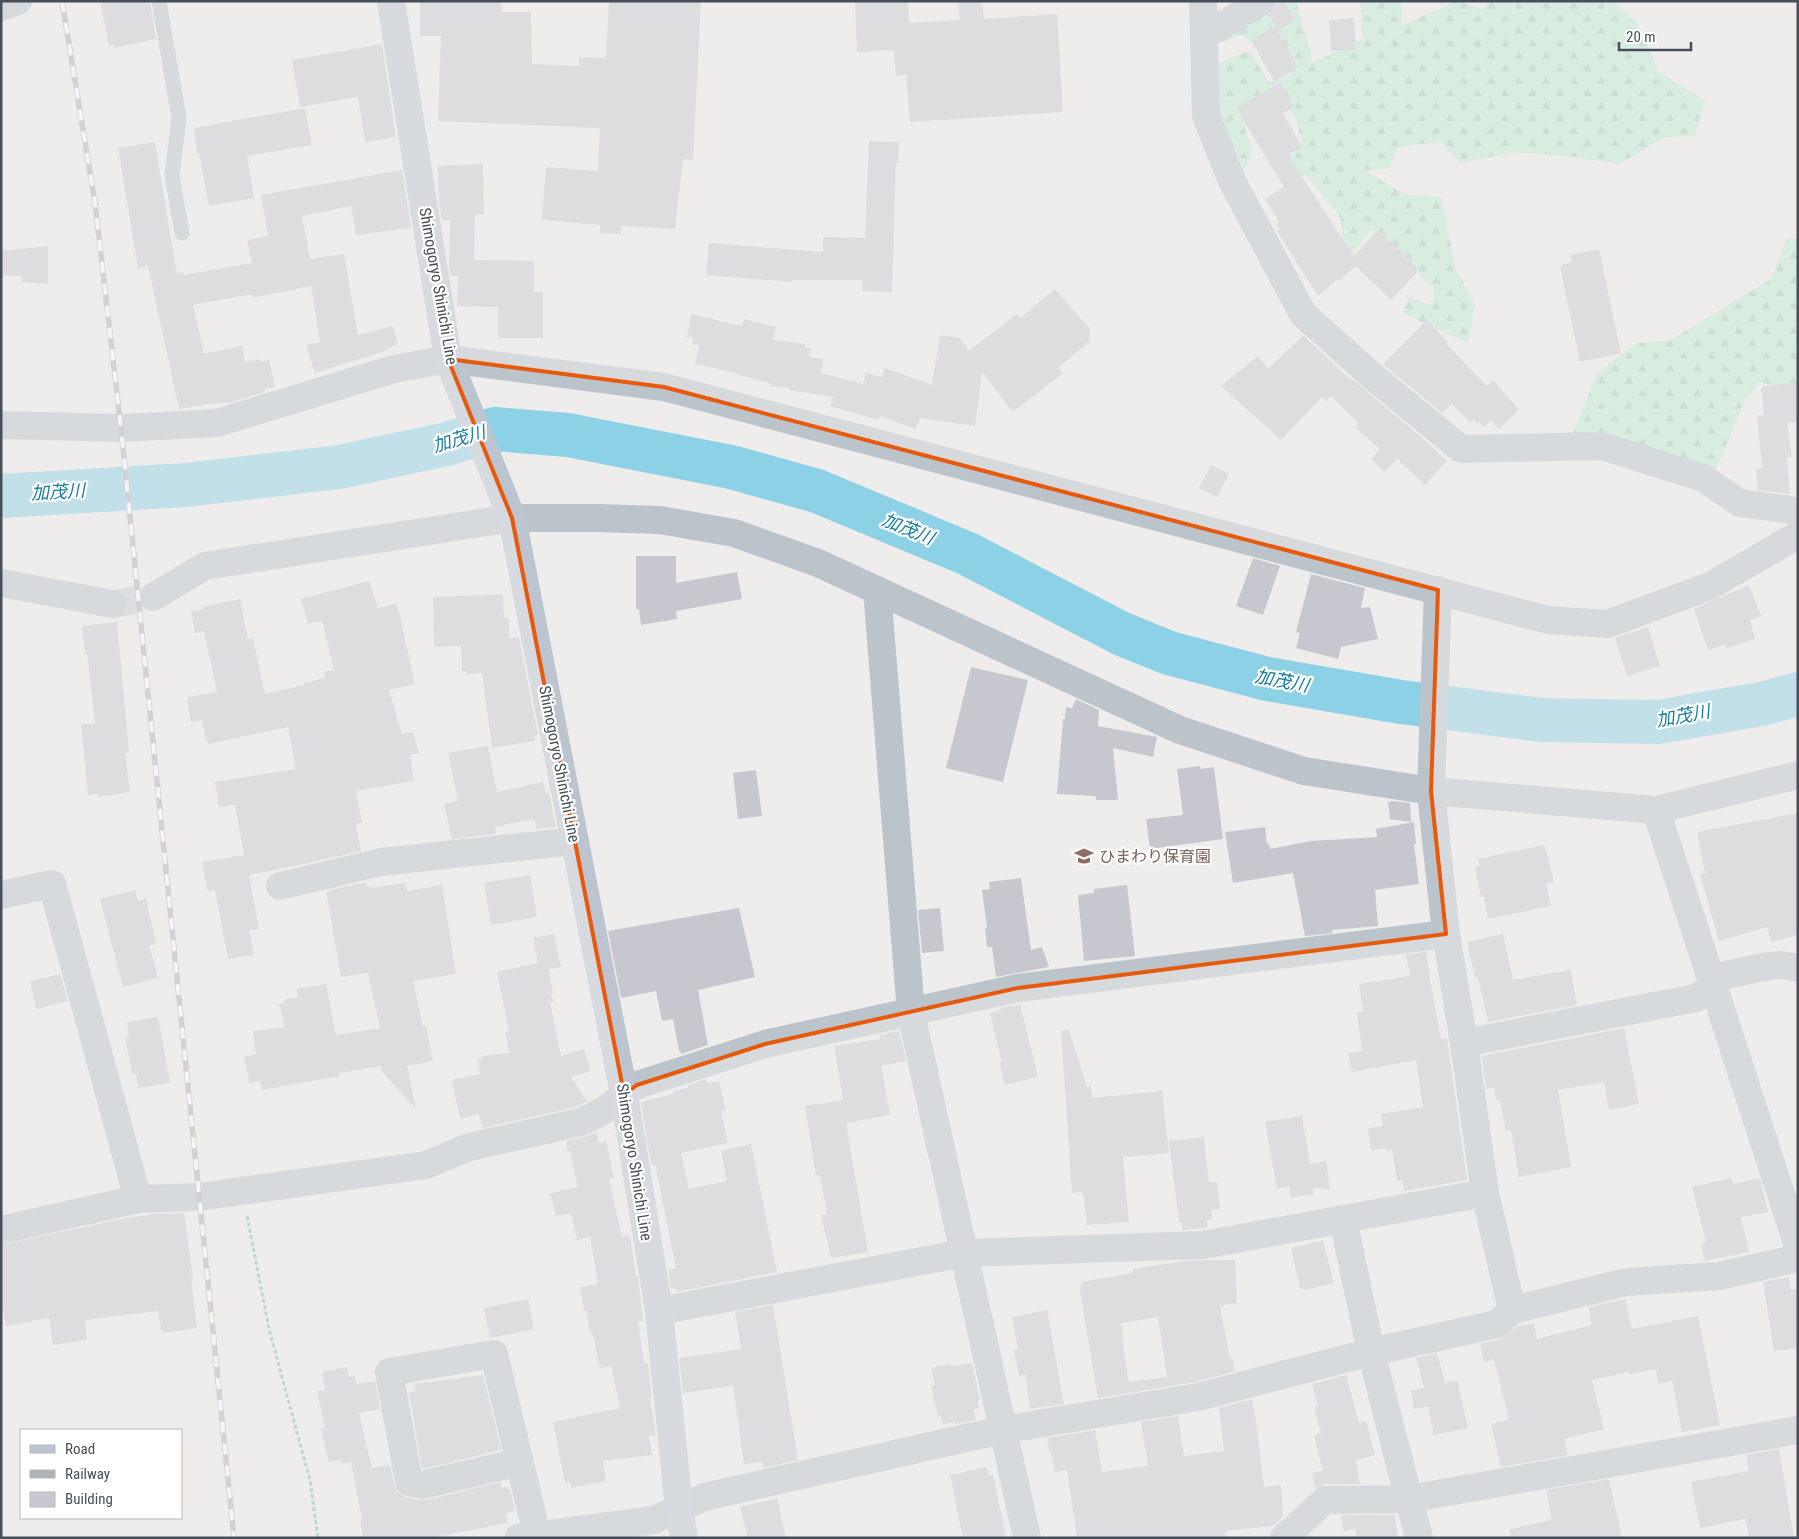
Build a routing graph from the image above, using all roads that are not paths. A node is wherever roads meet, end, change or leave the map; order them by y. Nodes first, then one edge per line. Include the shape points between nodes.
1 (18, 1) edge
2 (159, 1) edge
3 (392, 1) edge
4 (1203, 1) edge
5 (1262, 1) edge
6 (1, 7) edge
7 (1204, 29) junction
8 (182, 233) dead end
9 (453, 370) junction
10 (1, 425) edge
11 (509, 510) junction
12 (1798, 514) edge
13 (1798, 535) edge
14 (1, 583) edge
15 (877, 590) junction
16 (1438, 590) junction
17 (153, 597) tunnel mouth
18 (113, 604) tunnel mouth
19 (1798, 775) edge
20 (1431, 784) junction
21 (1656, 810) junction
22 (575, 841) junction
23 (280, 886) dead end
24 (1, 895) edge
25 (1446, 934) junction
26 (1798, 968) edge
27 (1713, 987) junction
28 (911, 1013) junction
29 (1464, 1043) junction
30 (624, 1094) junction
31 (1485, 1193) junction
32 (138, 1199) junction
33 (1343, 1219) junction
34 (1, 1230) edge
35 (1798, 1246) edge
36 (964, 1253) junction
37 (1798, 1258) edge
38 (1512, 1310) junction
39 (659, 1311) junction
40 (1371, 1352) junction
41 (1002, 1430) junction
42 (1798, 1430) edge
43 (520, 1462) junction
44 (1408, 1499) junction
45 (679, 1508) junction
46 (528, 1536) edge
47 (684, 1538) edge
48 (1027, 1538) edge
49 (1284, 1538) edge
50 (1418, 1538) edge

1 - 6 street
2 - 8 lane via 179,118 172,175
3 - 9 main road, Shimogoryo Shinichi Line
4 - 7 street
5 - 7 street via 1218,28
7 - 12 street via 1206,116 1232,181 1303,314 1461,449 1602,446 1703,478 1740,503 1791,510
9 - 10 street via 394,369 217,423 121,428
9 - 11 main road, Shimogoryo Shinichi Line
9 - 16 street via 664,387
11 - 15 street via 660,520 734,534 818,563
11 - 17 street via 205,566
11 - 22 main road, Shimogoryo Shinichi Line
13 - 16 street via 1710,586 1607,624 1548,620
14 - 18 street
15 - 20 street via 1180,730 1304,771
15 - 28 street
16 - 20 street
19 - 21 street
20 - 21 street
20 - 25 street
21 - 27 street
22 - 23 street via 381,862
22 - 30 main road, Shimogoryo Shinichi Line
24 - 32 street via 52,884
25 - 28 street via 1018,988
25 - 29 street
26 - 27 street via 1763,967 1726,976
27 - 29 street via 1696,998
27 - 35 street
28 - 30 street via 765,1044 637,1084
28 - 36 street
29 - 31 street
30 - 32 street via 603,1111 581,1122 469,1147 426,1165 200,1197
30 - 39 main road, Shimogoryo Shinichi Line
31 - 33 street
31 - 38 street
32 - 34 street
33 - 36 street via 1203,1244
33 - 40 street
36 - 39 street
36 - 41 street
37 - 38 street via 1719,1276 1626,1282
38 - 40 street via 1497,1324
39 - 45 main road, Shimogoryo Shinichi Line
40 - 41 street via 1198,1397
40 - 44 street
41 - 45 street via 704,1497
41 - 48 street
42 - 44 street
43 - 43 street via 422,1485 409,1482 389,1372 494,1354
43 - 46 street
44 - 49 street via 1325,1500
44 - 50 street
45 - 46 street via 654,1520
45 - 47 main road, Shimogoryo Shinichi Line

